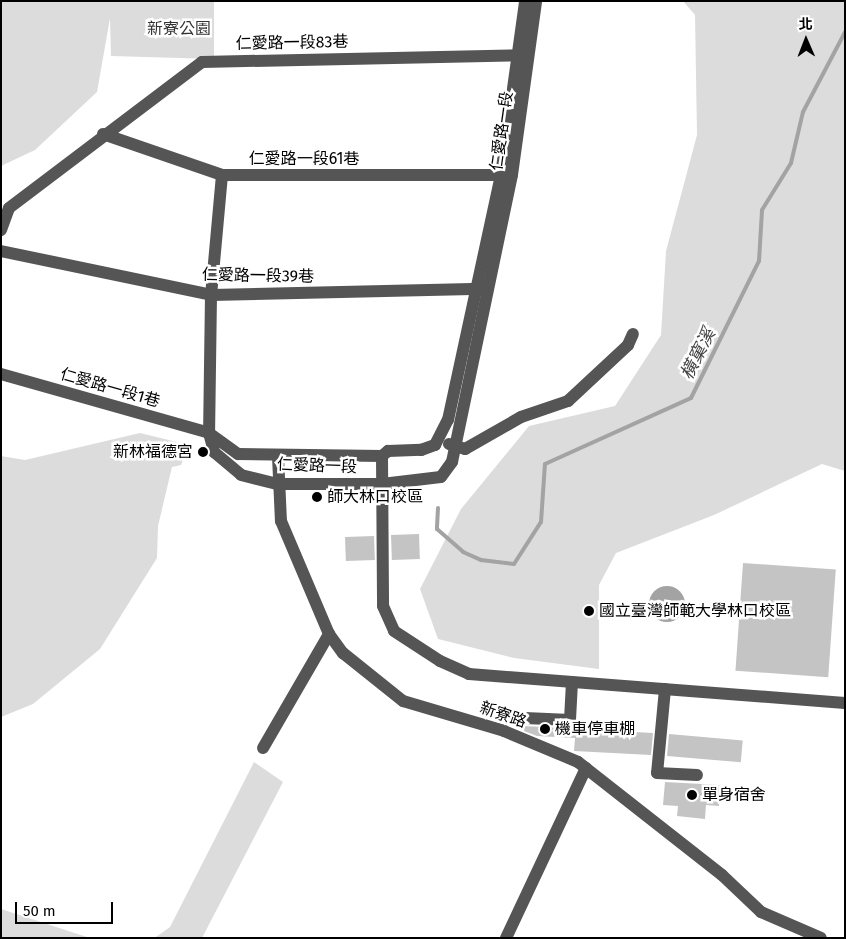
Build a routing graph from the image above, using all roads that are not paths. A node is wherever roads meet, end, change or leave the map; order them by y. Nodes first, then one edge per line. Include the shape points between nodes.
1 (525, 1) edge
2 (536, 1) edge
3 (524, 55) junction
4 (103, 134) junction
5 (222, 175) junction
6 (506, 175) junction
7 (1, 230) edge
8 (1, 251) edge
9 (482, 289) junction
10 (211, 295) junction
11 (633, 334) dead end
12 (1, 374) edge
13 (210, 433) junction
14 (440, 441) junction
15 (455, 447) junction
16 (278, 456) junction
17 (382, 456) junction
18 (278, 484) junction
19 (382, 484) junction
20 (329, 634) junction
21 (572, 682) junction
22 (665, 689) junction
23 (845, 695) edge
24 (844, 703) edge
25 (525, 718) dead end
26 (263, 748) dead end
27 (586, 768) junction
28 (697, 775) dead end
29 (506, 938) edge
30 (821, 938) edge

1 - 3 street, 仁愛路一段
2 - 3 street, 仁愛路一段
3 - 4 street, 仁愛路一段83巷 via 202,62
3 - 6 street, 仁愛路一段
4 - 5 street, 仁愛路一段61巷
4 - 7 street, 仁愛路一段83巷 via 9,208
5 - 6 street, 仁愛路一段61巷
5 - 10 street
6 - 9 street, 仁愛路一段
8 - 10 street, 仁愛路一段39巷
9 - 10 street, 仁愛路一段39巷
9 - 14 street, 仁愛路一段
9 - 15 street, 仁愛路一段
10 - 13 street
11 - 15 street via 628,345 568,401 521,417 465,449
12 - 13 street, 仁愛路一段1巷
13 - 16 street, 仁愛路一段 via 238,454
13 - 18 street, 仁愛路一段 via 214,452 226,466 241,475
14 - 15 street
14 - 17 street, 仁愛路一段 via 429,449 388,451
15 - 19 street, 仁愛路一段 via 448,470 441,477
16 - 17 street, 仁愛路一段
16 - 18 street, 新寮路
17 - 19 street
18 - 19 street, 仁愛路一段
18 - 20 street, 新寮路 via 281,521
19 - 21 street via 382,606 394,631 469,674
20 - 26 street
20 - 27 street, 新寮路 via 343,653 402,701 504,731
21 - 22 street
21 - 25 street via 570,720
22 - 24 street
22 - 28 street via 657,772
23 - 24 street
27 - 29 street
27 - 30 street, 新寮路 via 722,875 761,912

